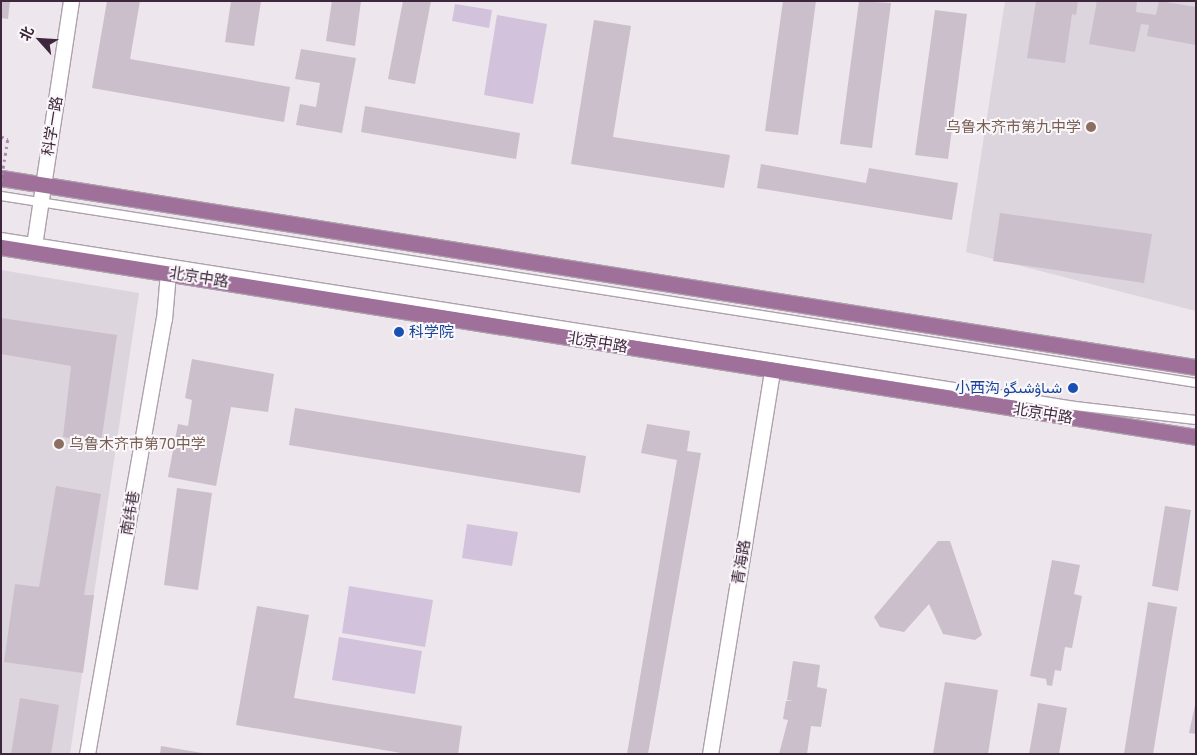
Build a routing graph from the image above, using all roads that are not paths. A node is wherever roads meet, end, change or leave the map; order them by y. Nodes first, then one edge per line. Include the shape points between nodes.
1 (71, 1) edge
2 (1, 180) edge
3 (43, 185) junction
4 (1, 196) edge
5 (40, 202) junction
6 (1, 237) edge
7 (1, 247) edge
8 (34, 247) junction
9 (168, 272) junction
10 (1196, 367) edge
11 (772, 371) junction
12 (1196, 383) edge
13 (1196, 420) edge
14 (1196, 437) edge
15 (87, 754) edge
16 (710, 754) edge

1 - 3 street, 科学一路
2 - 3 main road
3 - 5 street, 科学一路
3 - 10 main road
4 - 5 lane
5 - 8 street, 科学一路
5 - 12 lane
6 - 8 lane
7 - 8 main road, 北京中路
8 - 9 main road, 北京中路
8 - 13 lane via 1075,406
9 - 11 main road, 北京中路
9 - 15 street, 南纬巷 via 164,319
11 - 14 main road, 北京中路
11 - 16 street, 青海路

